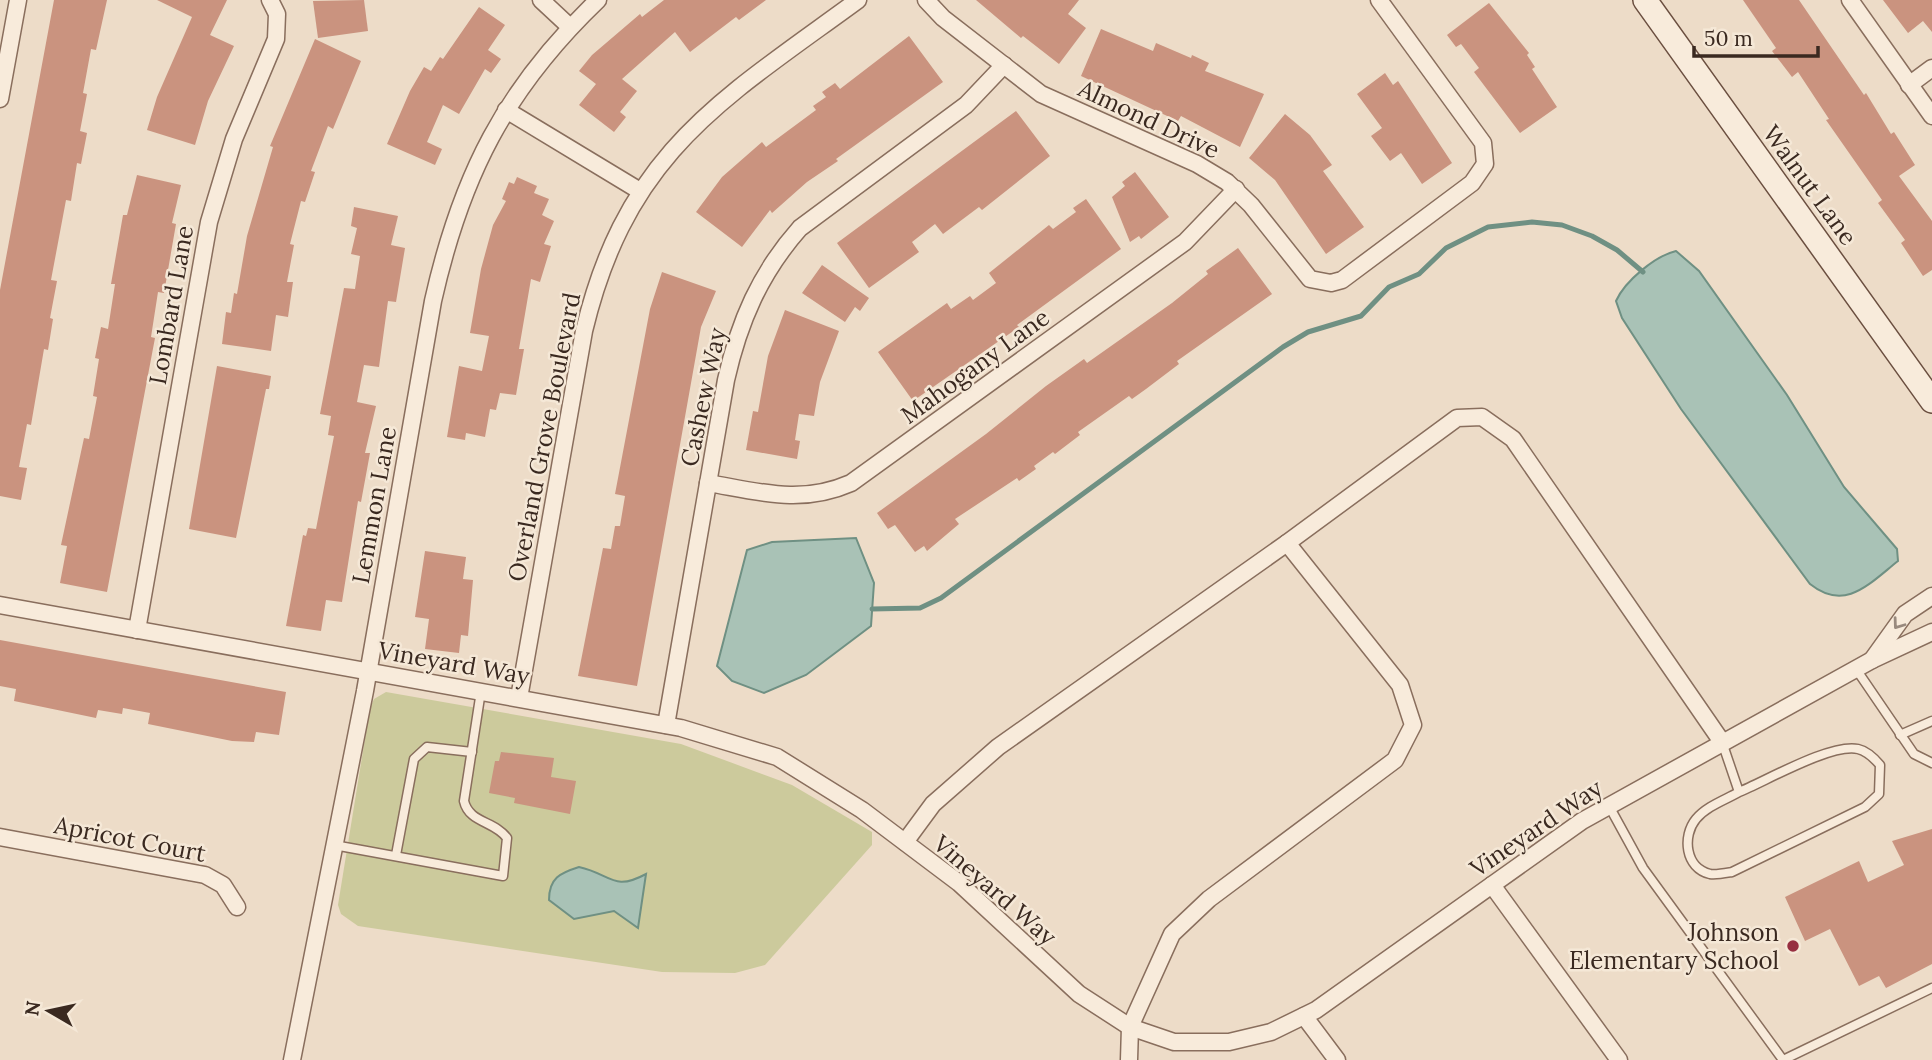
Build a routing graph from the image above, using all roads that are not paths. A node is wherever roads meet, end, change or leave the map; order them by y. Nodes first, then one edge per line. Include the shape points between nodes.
1 (18, 0) edge
2 (270, 0) edge
3 (541, 0) edge
4 (598, 0) edge
5 (858, 0) edge
6 (926, 0) edge
7 (1379, 0) edge
8 (1645, 0) edge
9 (1850, 0) edge
10 (570, 26) junction
11 (6, 27) edge
12 (1004, 65) junction
13 (1932, 68) edge
14 (1909, 85) junction
15 (0, 99) edge
16 (506, 110) junction
17 (1932, 116) edge
18 (1236, 189) junction
19 (640, 191) junction
20 (1932, 401) edge
21 (708, 484) junction
22 (1287, 543) junction
23 (1932, 596) edge
24 (0, 605) edge
25 (137, 630) junction
26 (1932, 632) edge
27 (1872, 660) junction
28 (1856, 669) junction
29 (368, 671) junction
30 (481, 691) junction
31 (519, 698) junction
32 (1932, 721) edge
33 (666, 725) junction
34 (1900, 735) junction
35 (1722, 742) junction
36 (472, 752) junction
37 (1932, 763) edge
38 (1739, 792) junction
39 (1609, 805) junction
40 (0, 837) edge
41 (905, 842) junction
42 (334, 845) junction
43 (396, 856) junction
44 (1492, 885) junction
45 (237, 907) dead end
46 (1932, 988) edge
47 (1304, 1016) junction
48 (1130, 1027) junction
49 (292, 1060) edge
50 (1129, 1060) edge
51 (1337, 1060) edge
52 (1619, 1060) edge
53 (1783, 1060) edge

1 - 11 street
2 - 25 street, Lombard Lane via 277,14 276,39 234,139 209,222
3 - 10 street
4 - 10 street, Lemmon Lane
5 - 19 street, Overland Grove Boulevard via 701,118
6 - 12 street, Almond Drive
7 - 18 street, Almond Drive via 1483,143 1485,164 1472,183 1342,280 1321,283 1302,273
8 - 20 main road, Walnut Lane
9 - 14 street
10 - 16 street, Lemmon Lane
11 - 15 street
12 - 18 street, Almond Drive via 1056,102 1197,164
12 - 21 street, Cashew Way via 966,105 818,212 783,247 740,325
13 - 14 street
14 - 17 street
16 - 19 street
16 - 29 street, Lemmon Lane via 465,187 446,241
18 - 21 street, Mahogany Lane via 1185,242 851,483 807,497
19 - 31 street, Overland Grove Boulevard via 603,267 584,331
21 - 33 street, Cashew Way
22 - 35 street via 1434,432 1457,418 1482,417 1513,439
22 - 41 street via 998,747 933,804
22 - 48 street via 1400,685 1413,725 1395,760 1209,899 1172,934
23 -> 27 street, Vineyard Way via 1905,614
24 - 25 street, Vineyard Way
25 - 29 street, Vineyard Way
26 - 27 street, Vineyard Way
27 - 28 street, Vineyard Way
28 - 34 lane
28 - 35 street, Vineyard Way
29 - 30 street, Vineyard Way
29 - 42 street, Lemmon Lane
30 - 31 street, Vineyard Way
30 - 36 lane
31 - 33 street, Vineyard Way
32 - 34 lane
33 - 41 street, Vineyard Way via 777,757
34 - 37 lane via 1914,754
35 - 38 lane
35 - 39 street, Vineyard Way
36 - 43 lane via 427,747 414,758
36 - 43 lane via 466,810 507,838 503,876
38 - 38 lane via 1840,748 1858,749 1880,765 1879,794 1865,807 1732,872 1710,874 1695,864 1687,850 1688,835 1706,810
39 - 44 street, Vineyard Way
39 - 53 lane via 1643,868
40 - 45 street, Apricot Court via 205,875 223,885
41 - 48 street, Vineyard Way via 1079,994
42 - 43 lane
42 - 49 street, Lemmon Lane
44 - 47 street, Vineyard Way
44 - 52 street
46 - 53 lane
47 - 48 street, Vineyard Way via 1271,1032 1229,1042 1174,1042
47 - 51 street
48 - 50 street

